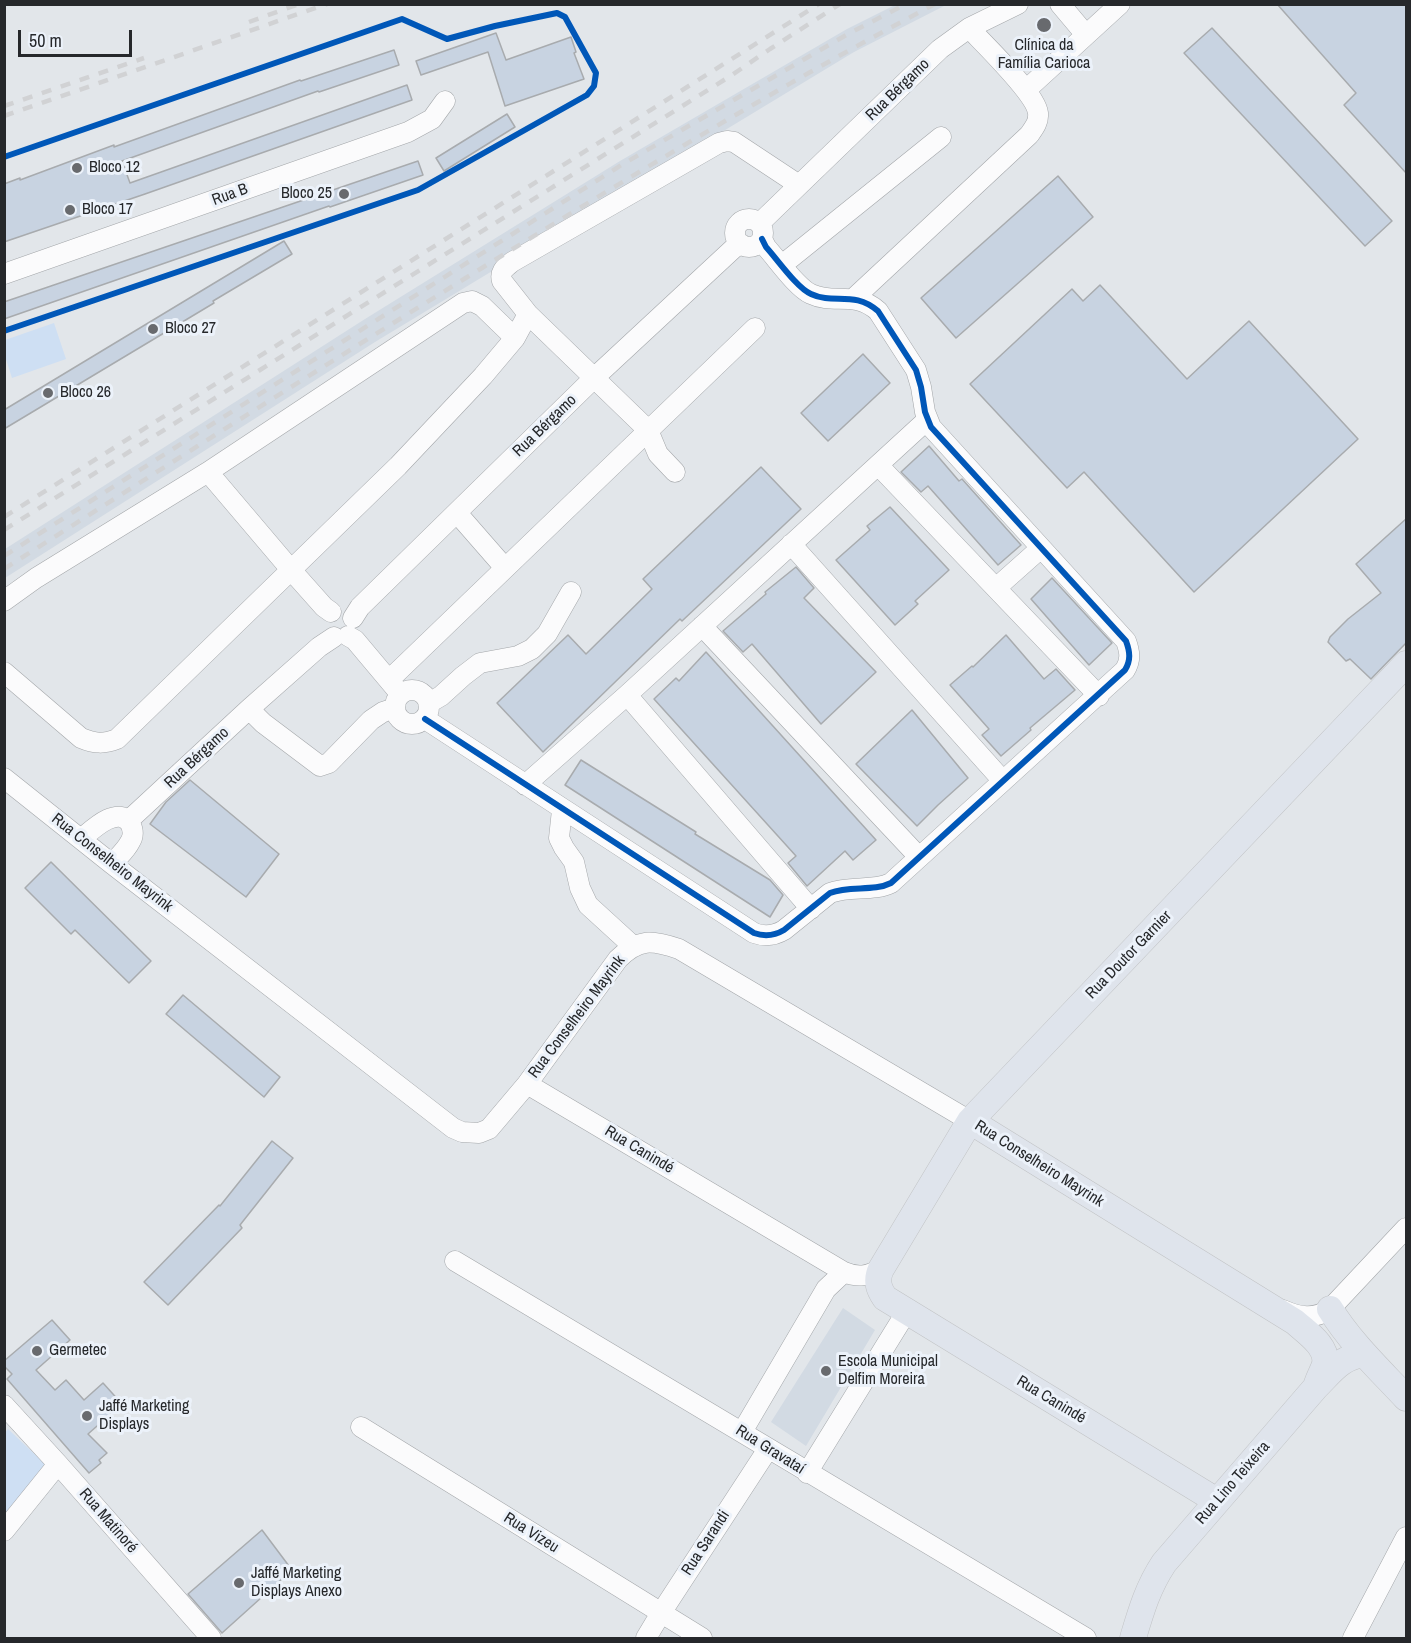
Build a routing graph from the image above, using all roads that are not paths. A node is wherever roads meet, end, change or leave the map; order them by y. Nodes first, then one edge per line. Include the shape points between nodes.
1 (1018, 4) edge
2 (1060, 4) edge
3 (1120, 4) edge
4 (969, 28) junction
5 (1086, 35) junction
6 (1026, 90) junction
7 (445, 101) dead end
8 (941, 136) dead end
9 (799, 185) junction
10 (754, 236) junction
11 (782, 265) junction
12 (4, 274) edge
13 (853, 299) junction
14 (528, 314) junction
15 (755, 328) dead end
16 (515, 338) junction
17 (594, 378) junction
18 (927, 420) junction
19 (648, 430) junction
20 (878, 465) junction
21 (208, 472) junction
22 (675, 472) dead end
23 (457, 513) junction
24 (791, 544) junction
25 (1041, 548) junction
26 (505, 568) junction
27 (292, 571) junction
28 (996, 588) junction
29 (571, 592) dead end
30 (4, 600) edge
31 (341, 625) junction
32 (702, 626) junction
33 (1407, 664) edge
34 (4, 672) edge
35 (395, 694) junction
36 (627, 695) junction
37 (1099, 696) junction
38 (249, 709) junction
39 (427, 711) junction
40 (4, 778) edge
41 (1003, 781) junction
42 (525, 785) junction
43 (562, 810) junction
44 (128, 821) junction
45 (81, 839) junction
46 (919, 857) junction
47 (112, 864) junction
48 (811, 909) junction
49 (634, 947) junction
50 (527, 1084) junction
51 (970, 1121) junction
52 (1407, 1228) edge
53 (455, 1261) dead end
54 (827, 1261) junction
55 (881, 1269) junction
56 (844, 1272) junction
57 (826, 1289) junction
58 (1262, 1301) junction
59 (1330, 1310) junction
60 (907, 1311) junction
61 (1364, 1354) junction
62 (1316, 1386) junction
63 (1407, 1398) edge
64 (6, 1412) edge
65 (361, 1426) dead end
66 (742, 1432) junction
67 (768, 1449) junction
68 (58, 1464) junction
69 (807, 1473) junction
70 (1217, 1502) junction
71 (4, 1531) edge
72 (1407, 1537) edge
73 (661, 1613) junction
74 (211, 1638) edge
75 (646, 1638) edge
76 (702, 1638) edge
77 (1086, 1638) edge
78 (1133, 1638) edge
79 (1353, 1638) edge

1 - 4 street, Rua Bérgamo
2 - 5 street
3 - 5 street
4 - 6 street
4 - 9 street, Rua Bérgamo via 940,49
5 - 6 street
6 - 13 street via 1038,113 1029,135
7 - 12 street, Rua B via 432,119 408,132
8 - 11 street
9 - 10 street, Rua Bérgamo
9 - 14 street via 734,142 713,146 506,267 500,276 502,281
10 - 11 street
10 - 17 street, Rua Bérgamo
11 - 13 street via 813,295
13 - 18 street via 878,311 916,370
14 - 16 street
14 - 17 street
15 - 19 street
16 - 21 street via 482,306 472,301 463,303
16 - 27 street via 405,458
17 - 19 street
17 - 23 street, Rua Bérgamo
18 - 20 street
18 - 25 street
19 - 22 street via 658,454
19 - 26 street
20 - 24 street
20 - 28 street
21 - 27 street
21 - 30 street
23 - 26 street
23 - 31 street, Rua Bérgamo
24 - 32 street
24 - 41 street
25 - 28 street
25 - 37 street via 1126,641 1129,664
26 - 35 street
27 - 31 street
27 - 34 street via 117,739 91,742 81,738
28 - 37 street
29 - 39 street via 547,634 532,649 518,656 480,663
31 - 35 street
31 - 38 street, Rua Bérgamo
32 - 36 street
32 - 46 street
33 - 51 main road, Rua Doutor Garnier
35 - 38 street via 383,712 329,763 320,766
35 - 39 street via 417,690 424,695
35 - 39 street via 398,716 403,721 418,723
36 - 42 street
36 - 48 street
37 - 41 street
38 - 44 street, Rua Bérgamo
39 - 42 street
40 - 45 street, Rua Conselheiro Mayrink
41 - 46 street
42 - 43 street
43 - 48 street via 761,936 777,934
43 - 49 street via 560,838 574,862 588,904
44 - 45 street via 109,819
44 - 47 street via 133,835
45 - 47 street, Rua Conselheiro Mayrink
46 - 48 street via 891,883 839,890
47 - 50 street, Rua Conselheiro Mayrink via 453,1128 479,1133 489,1129
49 - 50 street, Rua Conselheiro Mayrink via 618,959
49 - 51 street, Rua Conselheiro Mayrink via 659,942 679,950
50 - 54 street, Rua Canindé
51 - 55 main road, Rua Doutor Garnier
51 - 58 main road, Rua Conselheiro Mayrink
52 - 59 street
53 - 66 street, Rua Gravataí
54 - 56 street, Rua Canindé
54 - 57 street
55 - 56 street via 861,1276
55 - 60 main road, Rua Canindé via 878,1284 885,1298
56 - 57 street
57 - 66 street
58 - 59 street, Rua Conselheiro Mayrink via 1295,1315 1314,1317
58 - 62 main road via 1295,1322 1323,1351 1325,1363
59 - 61 main road
60 - 69 street
60 - 70 main road, Rua Canindé
61 - 62 main road, Rua Lino Teixeira via 1342,1361
61 - 63 main road
62 - 70 main road, Rua Lino Teixeira
64 - 68 street, Rua Matinoré
65 - 73 street, Rua Vizeu
66 - 67 street, Rua Gravataí
67 - 69 street, Rua Gravataí
67 - 73 street, Rua Sarandi
68 - 71 street
68 - 74 street, Rua Matinoré
69 - 77 street, Rua Gravataí
70 - 78 main road, Rua Lino Teixeira via 1153,1580
72 - 79 street
73 - 75 street, Rua Sarandi
73 - 76 street, Rua Vizeu

